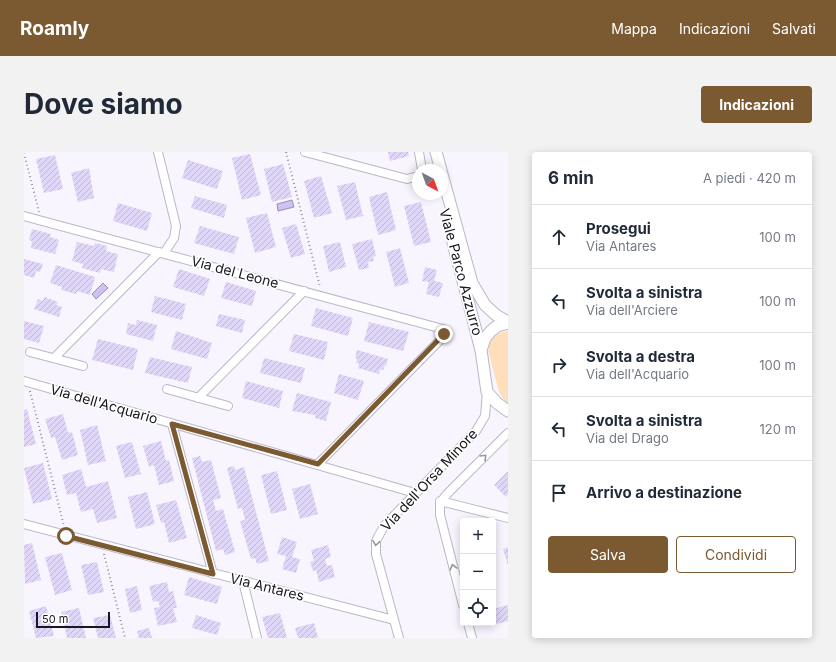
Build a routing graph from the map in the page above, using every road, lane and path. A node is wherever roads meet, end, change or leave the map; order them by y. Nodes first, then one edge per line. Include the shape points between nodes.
1 (158, 152) edge
2 (286, 152) edge
3 (305, 152) edge
4 (419, 152) edge
5 (430, 152) edge
6 (436, 152) edge
7 (24, 153) edge
8 (421, 164) edge
9 (433, 164) edge
10 (439, 164) edge
11 (412, 178) edge
12 (448, 196) edge
13 (442, 200) edge
14 (24, 216) edge
15 (41, 221) junction
16 (162, 253) junction
17 (304, 291) junction
18 (322, 295) junction
19 (508, 322) edge
20 (481, 350) junction
21 (30, 352) dead end
22 (54, 358) junction
23 (83, 366) dead end
24 (26, 382) edge
25 (167, 389) dead end
26 (487, 392) junction
27 (198, 398) junction
28 (228, 406) dead end
29 (508, 411) edge
30 (172, 424) junction
31 (508, 433) edge
32 (318, 464) junction
33 (415, 493) junction
34 (440, 501) junction
35 (508, 518) edge
36 (24, 524) edge
37 (66, 536) junction
38 (102, 545) junction
39 (213, 574) junction
40 (243, 581) junction
41 (460, 593) edge
42 (394, 620) junction
43 (469, 626) edge
44 (125, 638) edge
45 (257, 638) edge
46 (399, 638) edge
47 (472, 638) edge

1 - 16 street via 176,226 174,238
2 - 18 path
3 - 11 street via 408,179
4 - 8 street
5 - 9 street
6 - 10 street
7 - 15 path
12 - 19 street, Viale Parco Azzurro via 472,283 485,305
13 - 20 street, Viale Parco Azzurro
14 - 15 street, Via del Leone
15 - 16 street, Via del Leone
16 - 17 street, Via del Leone
16 - 22 street
17 - 18 street, Via del Leone
17 - 27 street
18 - 32 street, Via del Leone via 440,327 445,331 443,337
19 - 20 street, Viale Parco Azzurro via 491,331 485,338
20 - 26 street, Viale Parco Azzurro
21 - 22 street
22 - 23 street
24 - 30 street, Via dell'Acquario
24 - 37 path
25 - 27 street
26 - 29 street
26 - 33 street, Via dell'Orsa Minore via 485,416 476,432
27 - 28 street
30 - 32 street, Via dell'Acquario
30 - 39 street
34 -> 31 street
32 - 33 street, Via dell'Acquario
33 -> 42 street, Via dell'Orsa Minore via 384,526 375,545
34 - 35 street
41 -> 34 street via 440,515
36 - 37 street, Via Antares
37 - 38 street, Via Antares
38 - 39 street, Via Antares
38 - 44 path
39 - 40 street, Via Antares
40 - 42 street, Via Antares
40 - 45 street
42 - 46 street, Via dell'Orsa Minore
43 - 47 street

